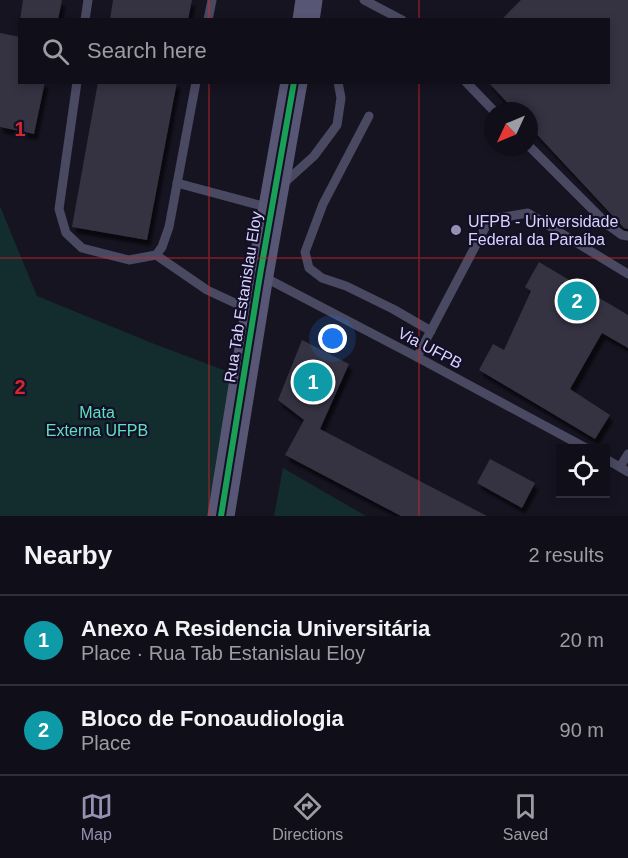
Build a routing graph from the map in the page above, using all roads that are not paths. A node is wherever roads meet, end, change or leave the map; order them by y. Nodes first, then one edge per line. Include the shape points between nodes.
1 (88, 0) edge
2 (212, 0) edge
3 (366, 0) edge
4 (85, 18) edge
5 (208, 18) edge
6 (398, 18) edge
7 (77, 84) edge
8 (196, 84) edge
9 (294, 84) edge
10 (338, 84) edge
11 (467, 84) edge
12 (485, 102) edge
13 (369, 116) dead end
14 (538, 155) edge
15 (177, 183) junction
16 (273, 200) junction
17 (628, 236) edge
18 (156, 255) junction
19 (628, 274) edge
20 (260, 275) junction
21 (254, 312) junction
22 (431, 331) junction
23 (417, 357) junction
24 (579, 444) edge
25 (628, 454) edge
26 (610, 461) edge
27 (624, 469) edge
28 (221, 516) edge

1 - 4 lane
2 - 5 lane
3 - 6 lane
7 - 18 lane via 59,209 66,234 82,248 129,260
8 - 15 lane
9 - 16 street, Rua Tab Estanislau Eloy
10 - 16 lane via 341,98 337,124 314,156
11 - 12 lane
13 - 22 lane via 323,204 305,252 309,268
14 - 17 lane via 608,225
15 - 16 lane
15 - 18 lane via 169,227
16 - 20 street, Rua Tab Estanislau Eloy
18 - 21 lane via 207,290
19 - 22 lane via 528,213 498,218 487,224
20 - 21 street, Rua Tab Estanislau Eloy
20 - 23 lane, Via UFPB
21 - 28 street, Rua Tab Estanislau Eloy
22 - 23 lane
23 - 24 lane, Via UFPB
25 - 27 lane
26 - 27 lane

